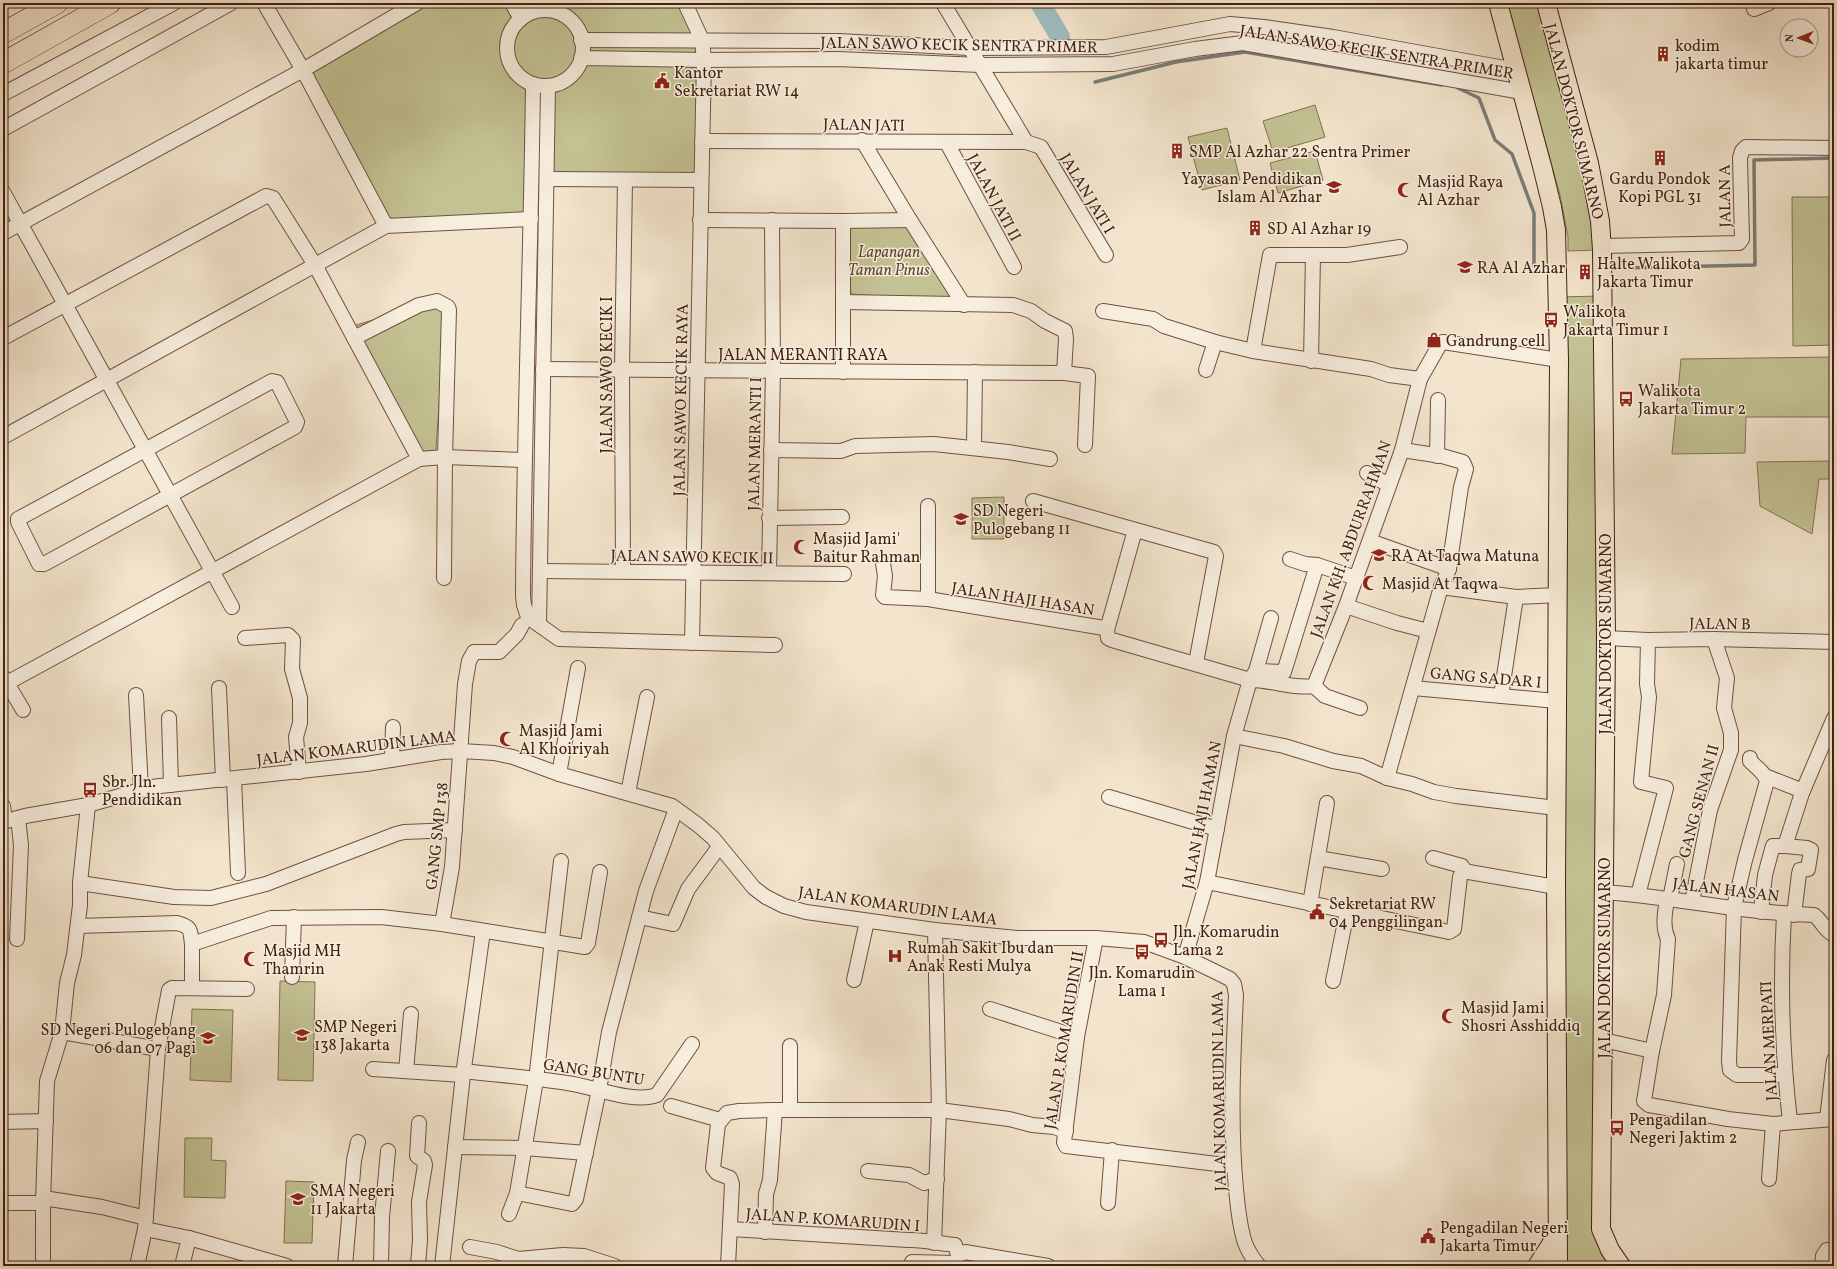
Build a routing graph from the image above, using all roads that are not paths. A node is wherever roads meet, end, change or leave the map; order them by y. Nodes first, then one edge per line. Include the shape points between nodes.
1 (57, 3) edge
2 (110, 3) edge
3 (174, 3) edge
4 (231, 3) edge
5 (264, 3) edge
6 (417, 3) edge
7 (512, 3) edge
8 (685, 3) edge
9 (943, 3) edge
10 (1498, 3) edge
11 (1546, 3) edge
12 (1769, 3) edge
13 (1754, 9) dead end
14 (521, 19) junction
15 (3, 33) edge
16 (581, 40) junction
17 (702, 40) junction
18 (838, 41) junction
19 (1106, 47) junction
20 (969, 48) junction
21 (581, 58) junction
22 (838, 59) junction
23 (704, 60) junction
24 (3, 63) edge
25 (1113, 64) junction
26 (980, 65) junction
27 (303, 70) junction
28 (1516, 70) junction
29 (533, 84) junction
30 (548, 86) junction
31 (1522, 92) junction
32 (3, 94) edge
33 (3, 129) edge
34 (862, 140) junction
35 (702, 141) junction
36 (1026, 142) junction
37 (946, 143) junction
38 (1041, 147) joint
39 (1834, 148) edge
40 (546, 179) junction
41 (625, 180) junction
42 (701, 180) junction
43 (3, 192) edge
44 (531, 219) junction
45 (700, 220) junction
46 (772, 220) junction
47 (910, 220) junction
48 (843, 221) junction
49 (20, 224) junction
50 (386, 226) junction
51 (3, 233) edge
52 (1602, 246) junction
53 (1400, 247) dead end
54 (1106, 255) dead end
55 (1313, 255) junction
56 (315, 265) junction
57 (1014, 267) dead end
58 (530, 301) junction
59 (544, 302) junction
60 (843, 302) junction
61 (65, 304) junction
62 (964, 305) junction
63 (1103, 311) dead end
64 (3, 338) edge
65 (354, 338) junction
66 (1215, 342) junction
67 (1253, 351) junction
68 (1559, 360) junction
69 (1311, 361) junction
70 (543, 370) junction
71 (622, 370) junction
72 (698, 370) junction
73 (1206, 370) dead end
74 (773, 371) junction
75 (843, 372) junction
76 (975, 372) junction
77 (1064, 373) junction
78 (1420, 379) junction
79 (106, 380) junction
80 (1438, 400) dead end
81 (526, 421) junction
82 (542, 421) junction
83 (3, 437) edge
84 (1085, 445) dead end
85 (974, 448) junction
86 (771, 450) junction
87 (1402, 450) junction
88 (146, 451) junction
89 (1437, 456) junction
90 (445, 457) junction
91 (419, 459) junction
92 (1050, 459) dead end
93 (524, 460) junction
94 (1367, 473) dead end
95 (1389, 485) junction
96 (170, 495) junction
97 (1033, 501) dead end
98 (928, 506) dead end
99 (842, 517) dead end
100 (769, 518) junction
101 (1135, 530) junction
102 (1370, 541) junction
103 (1290, 559) dead end
104 (883, 563) dead end
105 (1317, 565) junction
106 (1449, 569) junction
107 (212, 570) junction
108 (540, 571) junction
109 (623, 571) junction
110 (694, 573) junction
111 (769, 574) junction
112 (844, 574) dead end
113 (444, 578) dead end
114 (1356, 578) junction
115 (1441, 587) junction
116 (1558, 595) junction
117 (1516, 597) junction
118 (928, 599) junction
119 (1346, 606) junction
120 (232, 607) dead end
121 (1271, 618) dead end
122 (522, 625) dead end
123 (539, 625) junction
124 (1107, 630) junction
125 (1428, 631) junction
126 (246, 638) dead end
127 (1606, 638) junction
128 (1714, 639) junction
129 (1648, 640) junction
130 (1834, 642) edge
131 (692, 644) junction
132 (775, 645) dead end
133 (1196, 663) junction
134 (578, 668) dead end
135 (1253, 676) junction
136 (5, 680) edge
137 (1314, 686) junction
138 (220, 688) dead end
139 (1413, 688) junction
140 (136, 695) dead end
141 (1501, 696) junction
142 (647, 697) dead end
143 (1556, 701) junction
144 (1360, 708) dead end
145 (23, 710) dead end
146 (169, 718) dead end
147 (1834, 718) edge
148 (393, 727) dead end
149 (1234, 736) junction
150 (461, 751) junction
151 (1750, 758) dead end
152 (392, 760) junction
153 (299, 772) junction
154 (559, 774) junction
155 (1765, 776) junction
156 (1387, 778) junction
157 (229, 779) junction
158 (172, 785) junction
159 (141, 789) junction
160 (1803, 791) junction
161 (628, 793) junction
162 (1109, 797) dead end
163 (1327, 803) dead end
164 (3, 806) edge
165 (88, 806) junction
166 (1556, 808) junction
167 (676, 809) junction
168 (9, 820) edge
169 (1217, 829) junction
170 (455, 830) junction
171 (1785, 846) junction
172 (719, 847) junction
173 (1318, 858) junction
174 (1433, 858) dead end
175 (561, 861) dead end
176 (1677, 864) dead end
177 (1382, 868) dead end
178 (1465, 871) junction
179 (600, 872) dead end
180 (238, 873) dead end
181 (1207, 882) junction
182 (80, 883) junction
183 (1556, 887) junction
184 (1604, 892) junction
185 (1638, 895) junction
186 (1669, 899) junction
187 (1692, 902) junction
188 (1310, 904) junction
189 (1734, 907) junction
190 (1346, 912) junction
191 (1761, 912) junction
192 (1789, 914) junction
193 (294, 917) junction
194 (639, 917) junction
195 (867, 921) junction
196 (442, 924) junction
197 (78, 926) junction
198 (935, 930) junction
199 (483, 931) junction
200 (1834, 935) edge
201 (1096, 938) junction
202 (17, 939) dead end
203 (551, 941) junction
204 (192, 944) junction
205 (1185, 957) junction
206 (292, 977) dead end
207 (854, 980) dead end
208 (1333, 981) dead end
209 (192, 988) junction
210 (247, 989) dead end
211 (990, 1010) dead end
212 (411, 1014) dead end
213 (62, 1032) junction
214 (1077, 1036) junction
215 (1603, 1040) junction
216 (692, 1044) dead end
217 (790, 1046) dead end
218 (158, 1049) junction
219 (1652, 1051) junction
220 (1834, 1060) edge
221 (373, 1069) dead end
222 (406, 1071) junction
223 (463, 1073) junction
224 (1785, 1075) junction
225 (536, 1080) junction
226 (599, 1090) junction
227 (672, 1106) dead end
228 (775, 1110) junction
229 (790, 1110) junction
230 (940, 1110) junction
231 (1830, 1119) edge
232 (720, 1120) junction
233 (46, 1121) junction
234 (1790, 1121) junction
235 (3, 1122) edge
236 (419, 1123) dead end
237 (1772, 1124) junction
238 (1066, 1131) junction
239 (358, 1142) dead end
240 (455, 1147) junction
241 (524, 1148) junction
242 (1112, 1150) junction
243 (388, 1151) dead end
244 (586, 1153) junction
245 (1234, 1166) junction
246 (868, 1171) dead end
247 (937, 1179) junction
248 (1769, 1179) dead end
249 (517, 1192) junction
250 (43, 1201) junction
251 (1108, 1203) dead end
252 (3, 1204) edge
253 (509, 1214) dead end
254 (146, 1224) junction
255 (730, 1229) junction
256 (765, 1232) junction
257 (1558, 1232) junction
258 (189, 1238) junction
259 (934, 1243) junction
260 (470, 1247) dead end
261 (1834, 1250) edge
262 (956, 1261) edge
263 (912, 1262) dead end
264 (43, 1266) edge
265 (137, 1266) edge
266 (182, 1266) edge
267 (287, 1266) edge
268 (345, 1266) edge
269 (381, 1266) edge
270 (418, 1266) edge
271 (442, 1266) edge
272 (615, 1266) edge
273 (728, 1266) edge
274 (1048, 1266) edge
275 (1259, 1266) edge
276 (1537, 1266) edge
277 (1558, 1266) edge
278 (1621, 1266) edge
279 (1822, 1266) edge

1 - 15 highway
2 - 24 highway
3 - 32 street
4 - 33 street
5 - 27 street
6 - 27 street
7 - 14 street
8 - 17 street, JALAN SAWO KECIK RAYA
9 - 20 street
10 - 28 main road
11 - 52 main road, JALAN DOKTOR SUMARNO via 1588,163 1600,221
12 - 13 street
14 - 16 street via 536,11 553,11 568,19
14 - 29 street via 509,36 508,57 519,76
16 - 17 street, JALAN SAWO KECIK SENTRA PRIMER
16 - 21 street
17 - 18 street, JALAN SAWO KECIK SENTRA PRIMER
17 - 23 street, JALAN SAWO KECIK RAYA
18 - 20 street, JALAN SAWO KECIK SENTRA PRIMER
18 - 22 street
19 - 20 street, JALAN SAWO KECIK SENTRA PRIMER
19 - 25 street
19 - 28 street, JALAN SAWO KECIK SENTRA PRIMER via 1230,24 1333,37
20 - 26 street
21 - 23 street, JALAN SAWO KECIK SENTRA PRIMER
21 - 30 street via 576,70 569,77 563,82
22 - 23 street, JALAN SAWO KECIK SENTRA PRIMER
22 - 26 street, JALAN SAWO KECIK SENTRA PRIMER
23 - 35 street, JALAN SAWO KECIK RAYA
25 - 26 street, JALAN SAWO KECIK SENTRA PRIMER
25 - 31 street, JALAN SAWO KECIK SENTRA PRIMER via 1243,43
26 - 36 street
27 - 49 street
27 - 50 street
28 - 31 main road
29 - 30 street
29 - 44 street
30 - 40 street
31 - 68 main road via 1556,230
34 - 35 street, JALAN JATI
34 - 37 street, JALAN JATI
34 - 47 street
35 - 42 street, JALAN SAWO KECIK RAYA
36 - 37 street, JALAN JATI
36 - 38 street, JALAN JATI
37 - 57 street, JALAN JATI II
38 - 54 street, JALAN JATI I
39 - 52 street, JALAN A via 1746,148 1742,151 1742,239 1739,243
40 - 41 street
40 - 59 street
41 - 42 street
41 - 71 street, JALAN SAWO KECIK I
42 - 45 street, JALAN SAWO KECIK RAYA
43 - 49 street
44 - 50 street
44 - 58 street
45 - 46 street
45 - 72 street, JALAN SAWO KECIK RAYA
46 - 48 street
46 - 74 street, JALAN MERANTI I
47 - 48 street
47 - 62 street
48 - 60 street
49 - 51 street
49 - 61 street
50 - 56 street
52 - 127 main road, JALAN DOKTOR SUMARNO
53 - 55 street via 1347,255
55 - 67 street via 1269,256
55 - 69 street
56 - 61 street via 273,198 266,196
56 - 65 street
56 - 79 street
58 - 59 street
58 - 81 street
59 - 70 street
60 - 62 street
60 - 75 street
61 - 64 street
61 - 79 street
62 - 77 street via 1022,307 1065,331
63 - 66 street via 1153,319 1164,326
65 - 90 street via 419,304 437,301 448,307
65 - 91 street
66 - 67 street
66 - 73 street
67 - 69 street
68 - 78 street, JALAN KH. ABDURRAHMAN via 1443,342
68 - 116 main road
69 - 78 street
70 - 71 street, JALAN MERANTI RAYA
70 - 82 street
71 - 72 street, JALAN MERANTI RAYA
71 - 109 street, JALAN SAWO KECIK I
72 - 74 street, JALAN MERANTI RAYA
72 - 110 street, JALAN SAWO KECIK RAYA
74 - 75 street, JALAN MERANTI RAYA
74 - 86 street, JALAN MERANTI I
75 - 76 street, JALAN MERANTI RAYA
76 - 77 street, JALAN MERANTI RAYA
76 - 85 street
77 - 84 street, JALAN MERANTI RAYA via 1088,376
78 - 87 street, JALAN KH. ABDURRAHMAN
79 - 83 street
79 - 88 street
80 - 89 street
81 - 82 street
81 - 93 street
82 - 108 street
85 - 86 street via 934,444 855,446 842,451
85 - 92 street
86 - 100 street, JALAN MERANTI I
87 - 89 street
87 - 95 street, JALAN KH. ABDURRAHMAN
88 - 96 street
88 - 96 street via 272,381 277,382 297,425
88 - 96 street via 18,520 39,564 44,564
89 - 106 street via 1463,462 1466,469
90 - 91 street
90 - 93 street
90 - 113 street
91 - 107 street
93 - 123 street via 524,605 528,617
94 - 95 street
95 - 102 street, JALAN KH. ABDURRAHMAN
96 - 107 street
97 - 101 street
98 - 118 street
99 - 100 street
100 - 111 street, JALAN MERANTI I
101 - 124 street
101 - 133 street via 1214,552 1216,556
102 - 106 street
102 - 114 street, JALAN KH. ABDURRAHMAN
103 - 105 street
104 - 118 street, JALAN HAJI HASAN via 885,597
105 - 114 street
105 - 135 street via 1284,672
106 - 115 street
107 - 120 street
107 - 136 street
108 - 109 street, JALAN SAWO KECIK II
108 - 123 street
109 - 110 street, JALAN SAWO KECIK II
110 - 111 street, JALAN SAWO KECIK II
110 - 131 street, JALAN SAWO KECIK RAYA
111 - 112 street, JALAN SAWO KECIK II
114 - 119 street, JALAN KH. ABDURRAHMAN
115 - 117 street
115 - 125 street
116 - 117 street
116 - 143 main road
117 - 141 street
118 - 124 street, JALAN HAJI HASAN
119 - 125 street
119 - 137 street, JALAN KH. ABDURRAHMAN
121 - 135 street, JALAN HAJI HAMAN
122 - 150 street, GANG SMP 138 via 517,634 499,652 476,651 472,654 465,684
123 - 131 street via 559,639
124 - 133 street, JALAN HAJI HASAN via 1108,638 1112,640
125 - 139 street
126 - 153 street via 288,635 293,640 292,669 300,698 300,723 296,737
127 - 129 street, JALAN B
127 - 184 main road, JALAN DOKTOR SUMARNO
128 - 129 street, JALAN B
128 - 130 street, JALAN B
128 - 187 street, GANG SENAN II via 1727,678 1724,708 1731,733 1731,750 1710,810
129 - 185 street via 1649,697 1641,782 1666,788
131 - 132 street
133 - 135 street, JALAN HAJI HASAN
134 - 154 street
135 - 137 street via 1290,686
135 - 149 street, JALAN HAJI HAMAN
136 - 145 street
137 - 144 street via 1325,696
138 - 157 street
139 - 141 street, GANG SADAR I
139 - 156 street
140 - 159 street
141 - 143 street, GANG SADAR I
142 - 161 street
143 - 166 main road
146 - 158 street
147 - 160 street
148 - 152 street
149 - 156 street via 1361,766
149 - 169 street, JALAN HAJI HAMAN
150 - 152 street, JALAN KOMARUDIN LAMA
150 - 154 street, JALAN KOMARUDIN LAMA via 503,754
150 - 170 street, GANG SMP 138
151 - 155 street
152 - 153 street, JALAN KOMARUDIN LAMA
153 - 157 street, JALAN KOMARUDIN LAMA
154 - 161 street, JALAN KOMARUDIN LAMA
155 - 160 street
155 - 189 street via 1767,786
156 - 166 street via 1456,796
157 - 158 street, JALAN KOMARUDIN LAMA
157 - 180 street
158 - 159 street, JALAN KOMARUDIN LAMA
159 - 165 street, JALAN KOMARUDIN LAMA
160 - 171 street
161 - 167 street, JALAN KOMARUDIN LAMA
162 - 169 street
163 - 173 street
164 - 168 street
165 - 168 street, JALAN KOMARUDIN LAMA
165 - 182 street
166 - 183 main road
167 - 172 street, JALAN KOMARUDIN LAMA via 703,829
167 - 194 street
168 - 202 street via 21,845
169 - 181 street, JALAN HAJI HAMAN
170 - 182 street via 396,834 266,884 211,898 174,897
170 - 196 street, GANG SMP 138 via 452,867
171 - 191 street via 1773,846 1765,875
171 - 192 street, JALAN MERPATI via 1810,850 1808,869 1800,870
172 - 194 street via 688,889 673,924
172 - 195 street, JALAN KOMARUDIN LAMA via 754,888 771,900 806,912
173 - 177 street
173 - 188 street
174 - 178 street via 1462,866
175 - 203 street
176 - 186 street
178 - 183 street
178 - 190 street via 1460,877 1454,929 1451,932
179 - 203 street via 587,946
181 - 188 street
181 - 205 street, JALAN HAJI HAMAN
182 - 197 street
183 - 257 main road
184 - 185 street, JALAN HASAN
184 - 215 main road, JALAN DOKTOR SUMARNO
185 - 186 street, JALAN HASAN
186 - 187 street, JALAN HASAN
186 - 219 street via 1664,921 1668,939 1664,995
187 - 189 street, JALAN HASAN
188 - 190 street
189 - 191 street, JALAN HASAN
189 - 224 street via 1730,1070 1737,1075
190 - 208 street
191 - 192 street, JALAN HASAN
192 - 200 street, JALAN HASAN via 1814,915
192 - 224 street, JALAN MERPATI via 1781,964
193 - 196 street via 381,917
193 - 204 street via 271,918
193 - 206 street
194 - 226 street via 609,1032
195 - 198 street, JALAN KOMARUDIN LAMA
195 - 207 street
196 - 199 street
197 - 204 street via 177,923 190,929
197 - 213 street via 67,983
198 - 201 street, JALAN KOMARUDIN LAMA via 1018,938
198 - 230 street
199 - 203 street
199 - 223 street
201 - 205 street, JALAN KOMARUDIN LAMA via 1144,942
201 - 214 street, JALAN P. KOMARUDIN II
203 - 225 street
204 - 209 street
205 - 245 street, JALAN KOMARUDIN LAMA via 1222,974 1234,984
209 - 210 street
209 - 218 street via 169,990
211 - 214 street
212 - 222 street
213 - 218 street
213 - 233 street via 48,1076
214 - 238 street, JALAN P. KOMARUDIN II
215 - 219 street
215 - 278 main road, JALAN DOKTOR SUMARNO via 1601,1229 1610,1250
216 - 226 street, GANG BUNTU via 657,1096 634,1097
217 - 229 street
218 - 254 street
219 - 237 street via 1644,1100 1649,1105
220 - 231 street
221 - 222 street, GANG BUNTU
222 - 223 street, GANG BUNTU
223 - 225 street, GANG BUNTU
223 - 240 street
224 - 234 street, JALAN MERPATI
225 - 226 street, GANG BUNTU via 568,1083
225 - 241 street
226 - 244 street
227 - 232 street
228 - 229 street
228 - 232 street via 727,1113
228 - 256 street via 770,1180 766,1194
229 - 230 street
230 - 238 street via 1009,1119
230 - 247 street
231 - 234 street, JALAN MERPATI
232 - 255 street via 716,1130 714,1168 717,1173 730,1178 732,1184
233 - 235 street
233 - 250 street
234 - 237 street
236 - 270 street via 417,1156 425,1165 419,1202
237 - 248 street
238 - 242 street, JALAN P. KOMARUDIN II via 1066,1146
239 - 268 street via 354,1160
240 - 241 street
240 - 271 street
241 - 244 street
241 - 249 street
242 - 245 street, JALAN P. KOMARUDIN II
242 - 251 street
243 - 269 street
244 - 249 street via 576,1199 572,1204
245 - 275 street, JALAN KOMARUDIN LAMA via 1243,1236 1252,1258
246 - 247 street via 909,1175 924,1183
247 - 259 street
249 - 253 street
250 - 252 street
250 - 254 street via 102,1208
250 - 264 street
254 - 258 street
254 - 265 street
255 - 256 street, JALAN P. KOMARUDIN I
255 - 273 street
256 - 259 street, JALAN P. KOMARUDIN I via 917,1239
257 - 276 main road
257 - 277 main road
258 - 266 street
258 - 267 street
259 - 262 street, JALAN P. KOMARUDIN I via 956,1245
260 - 272 street via 518,1259 584,1256
261 - 279 street via 1827,1250 1823,1256
262 - 263 street
262 - 274 street via 965,1252

